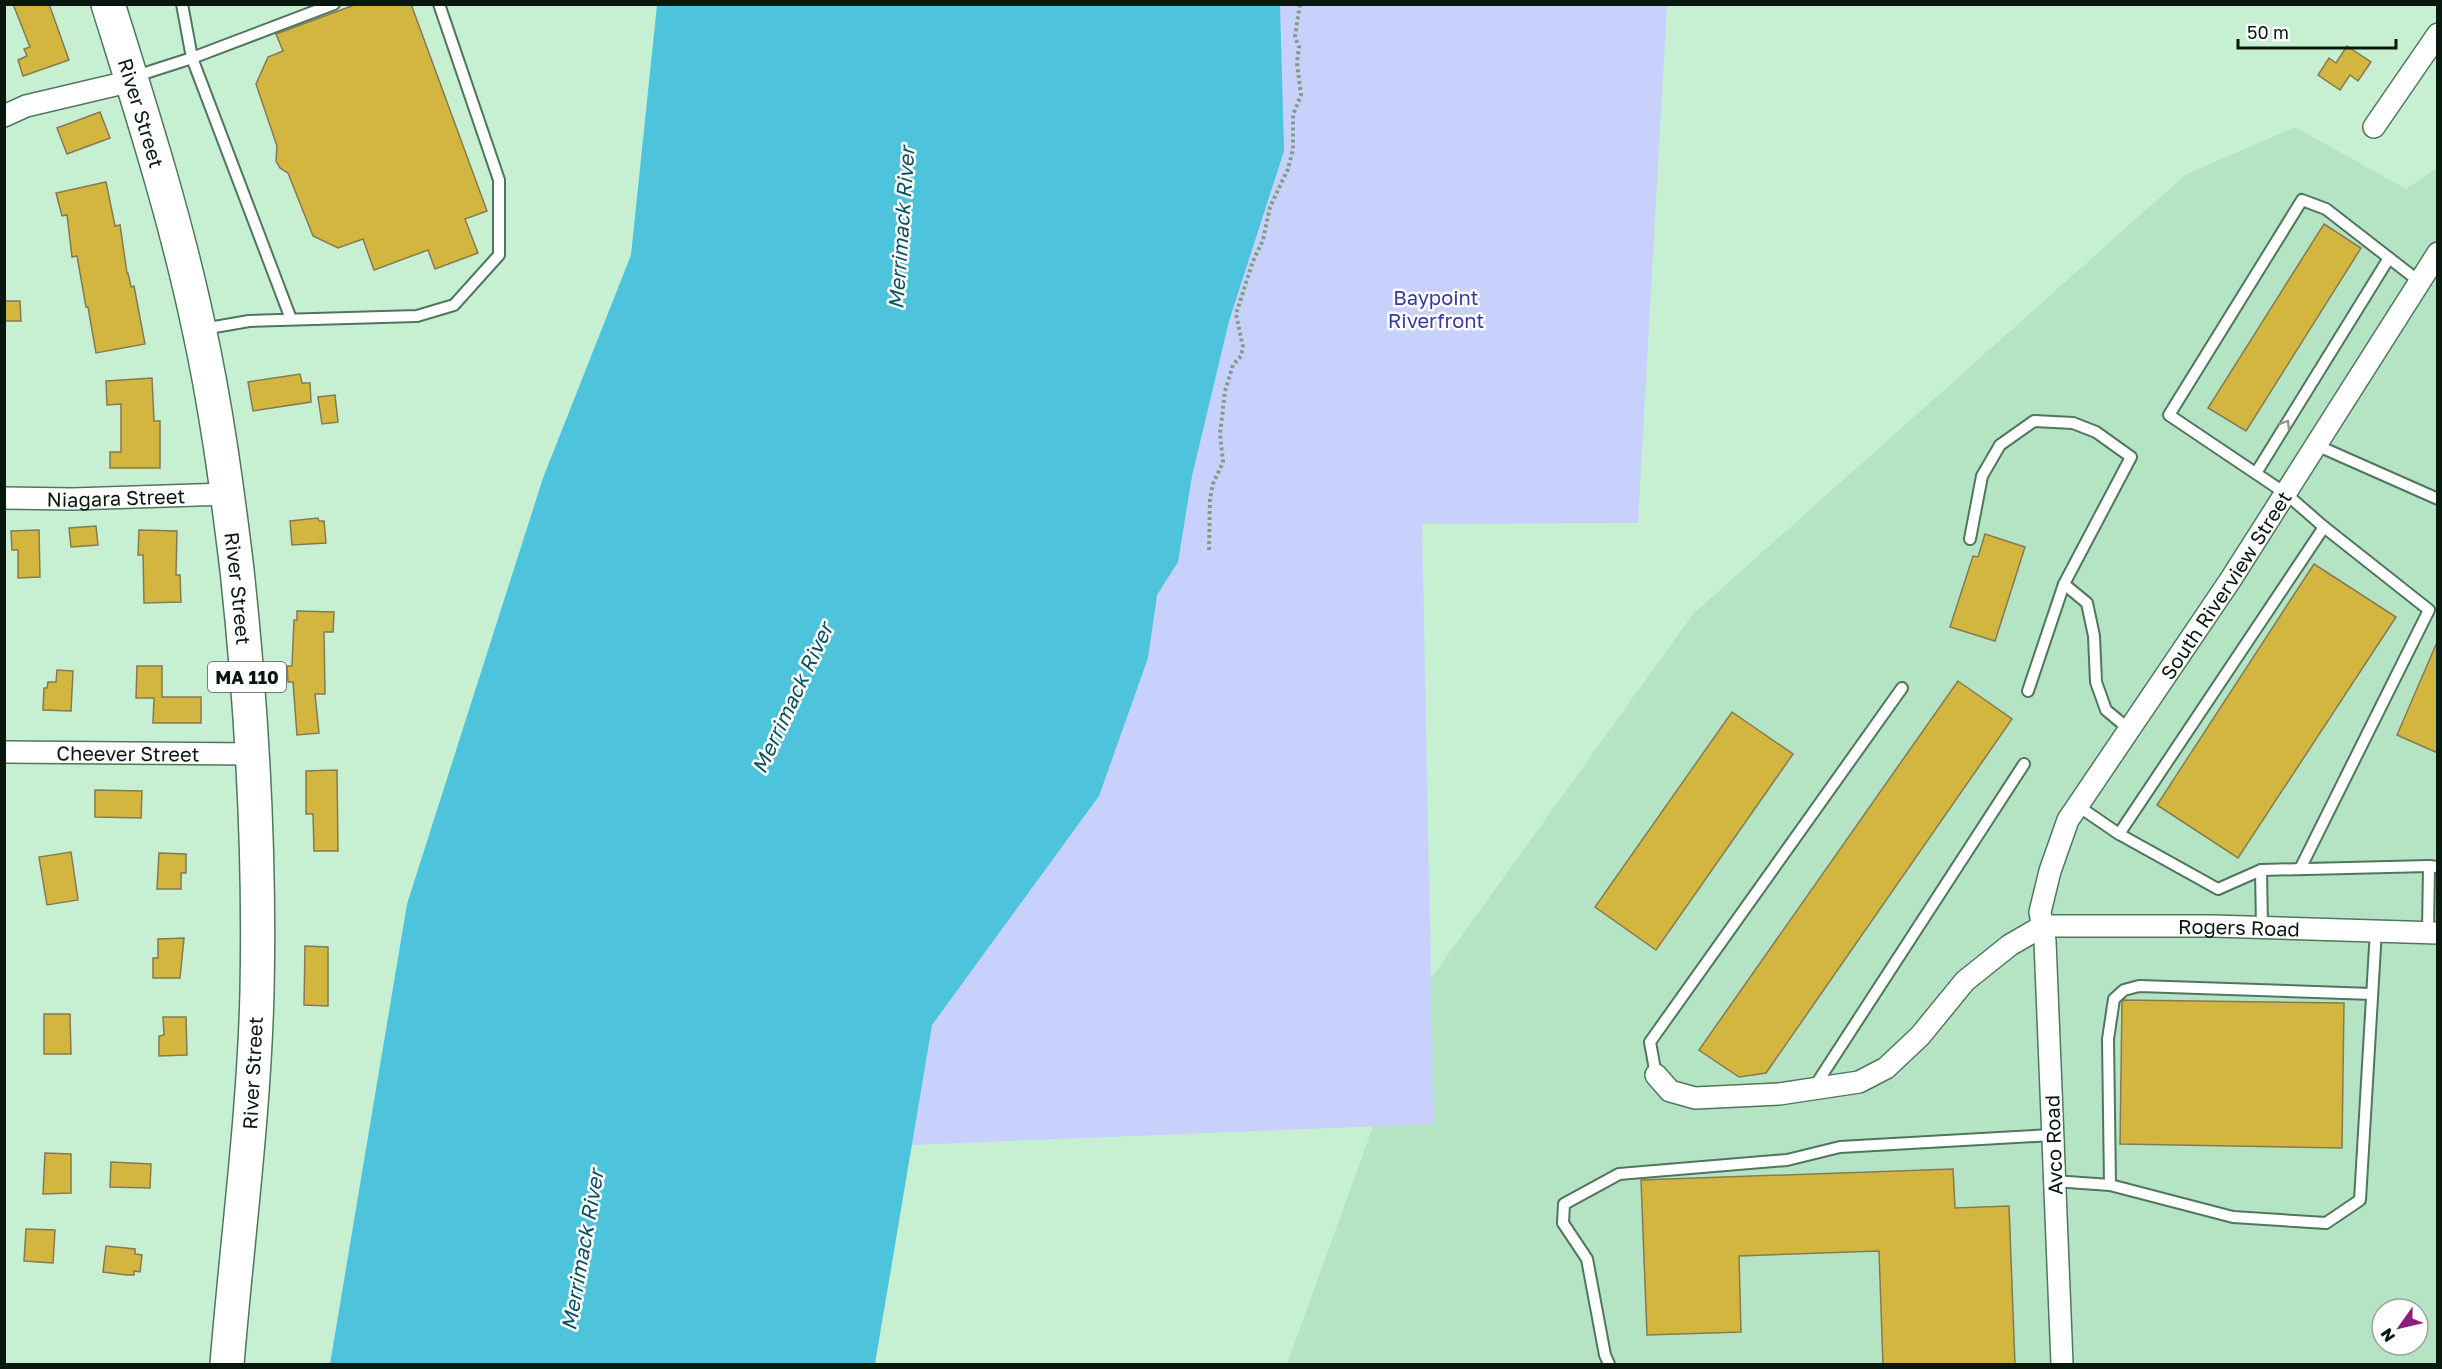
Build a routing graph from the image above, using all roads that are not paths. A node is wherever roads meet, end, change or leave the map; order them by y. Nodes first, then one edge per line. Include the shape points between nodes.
1 (108, 4) edge
2 (182, 4) edge
3 (334, 4) edge
4 (439, 4) edge
5 (2438, 34) edge
6 (192, 58) junction
7 (132, 79) junction
8 (4, 116) edge
9 (2374, 127) dead end
10 (2438, 253) edge
11 (2389, 258) junction
12 (2420, 282) junction
13 (291, 320) junction
14 (200, 330) junction
15 (2316, 445) junction
16 (2256, 473) junction
17 (2285, 493) junction
18 (227, 494) junction
19 (4, 498) edge
20 (2438, 499) edge
21 (2324, 527) junction
22 (1970, 539) dead end
23 (2064, 584) junction
24 (1902, 688) dead end
25 (2028, 691) dead end
26 (2130, 730) junction
27 (4, 752) edge
28 (253, 754) junction
29 (2024, 764) dead end
30 (2078, 806) junction
31 (2119, 834) junction
32 (2433, 866) edge
33 (2300, 869) junction
34 (2261, 870) junction
35 (2043, 926) junction
36 (2262, 927) junction
37 (2376, 930) junction
38 (2433, 932) edge
39 (2372, 993) junction
40 (1656, 1075) joint
41 (1813, 1089) junction
42 (2052, 1135) junction
43 (2054, 1180) junction
44 (2110, 1185) junction
45 (227, 1365) edge
46 (1610, 1365) edge
47 (2062, 1365) edge

1 - 7 main road, River Street / MA 110
2 - 6 lane
3 - 6 lane
4 - 13 lane via 499,180 499,255 454,305 417,316
5 - 9 street
6 - 7 lane
6 - 13 lane
7 - 8 street via 26,106
7 - 14 main road, River Street / MA 110 via 171,211
10 - 12 street, South Riverview Street
11 - 12 lane
16 -> 11 lane
11 - 16 lane via 2326,210 2302,200 2193,376 2169,415
12 - 15 street, South Riverview Street
13 - 14 lane via 249,321
14 - 18 main road, River Street / MA 110
15 - 17 street, South Riverview Street
15 - 20 lane
16 - 17 lane
17 - 21 lane
17 - 26 street, South Riverview Street
18 - 19 street, Niagara Street
18 - 28 main road, River Street / MA 110
21 - 31 lane
21 - 33 lane via 2429,610
22 - 23 lane via 1982,476 2000,445 2034,421 2073,423 2096,432 2131,457
23 - 25 lane
23 - 26 lane via 2087,603 2094,636 2096,682 2106,710
24 - 40 lane via 1650,1042
26 - 30 street, South Riverview Street
27 - 28 street, Cheever Street
28 - 45 main road, River Street / MA 110 via 257,994 249,1131
29 - 41 lane
30 - 31 lane
30 - 35 street, South Riverview Street via 2068,820 2050,871 2040,912
31 - 34 lane via 2218,889
32 - 33 lane
32 - 38 lane
33 - 34 lane
34 - 36 lane
35 - 36 street, Rogers Road
35 - 41 street via 2010,945 1965,981 1920,1036 1886,1068 1859,1082
35 - 42 street, Avco Road
36 - 37 street, Rogers Road
37 - 38 street, Rogers Road
37 - 39 lane
39 - 44 lane via 2139,986 2124,990 2114,999 2108,1040
39 - 44 lane via 2360,1200 2326,1223 2233,1217
40 - 41 street via 1670,1091 1695,1098
42 - 43 street, Avco Road
42 - 46 lane via 1840,1147 1787,1160 1619,1174 1564,1204 1563,1223 1587,1259
43 - 44 lane
43 - 47 street, Avco Road

